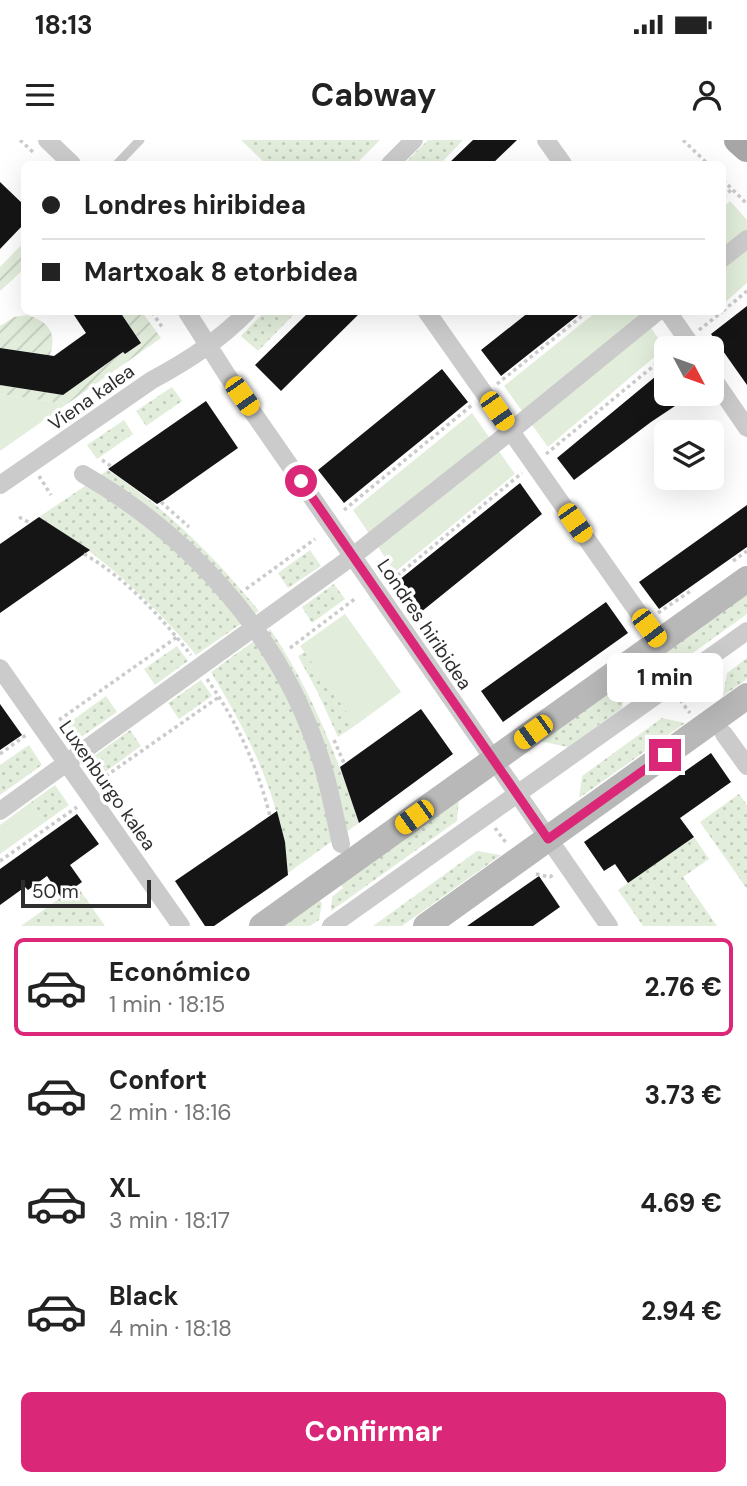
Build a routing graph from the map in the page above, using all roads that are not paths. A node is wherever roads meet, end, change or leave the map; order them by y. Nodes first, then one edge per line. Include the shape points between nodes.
1 (47, 140) edge
2 (141, 140) edge
3 (414, 140) edge
4 (546, 140) edge
5 (738, 140) edge
6 (747, 148) edge
7 (69, 161) edge
8 (120, 161) edge
9 (393, 161) edge
10 (561, 161) edge
11 (747, 239) edge
12 (726, 256) edge
13 (189, 315) edge
14 (244, 315) edge
15 (429, 315) edge
16 (653, 315) edge
17 (670, 315) edge
18 (685, 336) edge
19 (208, 345) junction
20 (724, 394) edge
21 (747, 428) edge
22 (511, 431) junction
23 (83, 474) dead end
24 (0, 485) edge
25 (353, 556) junction
26 (747, 579) edge
27 (255, 629) junction
28 (747, 631) edge
29 (659, 642) junction
30 (0, 667) edge
31 (747, 696) edge
32 (724, 734) dead end
33 (493, 761) junction
34 (66, 763) junction
35 (747, 766) edge
36 (517, 794) junction
37 (0, 811) edge
38 (548, 839) junction
39 (341, 844) dead end
40 (181, 926) edge
41 (262, 926) edge
42 (331, 926) edge
43 (426, 926) edge
44 (609, 926) edge

1 - 7 street
2 - 8 lane
3 - 9 street
4 - 10 street
5 - 6 main road
11 - 12 street
13 - 19 street, Londres hiribidea
14 - 19 street, Viena kalea
15 - 22 street
16 - 22 street
17 - 18 street
19 - 24 street, Viena kalea
19 - 25 street, Londres hiribidea
20 - 21 street
22 - 25 street
22 - 29 street
23 - 27 street via 123,497 184,547
25 - 27 street
25 - 33 street, Londres hiribidea
26 - 29 street
27 - 34 street
27 - 39 street via 276,661 314,740
28 - 36 street
29 - 33 street
30 - 34 street, Luxenburgo kalea
31 - 38 street
32 - 35 street
33 - 36 street, Londres hiribidea
33 - 41 street
34 - 37 street
34 - 40 street, Luxenburgo kalea
36 - 38 street, Londres hiribidea
36 - 42 street
38 - 43 street
38 - 44 street, Londres hiribidea

